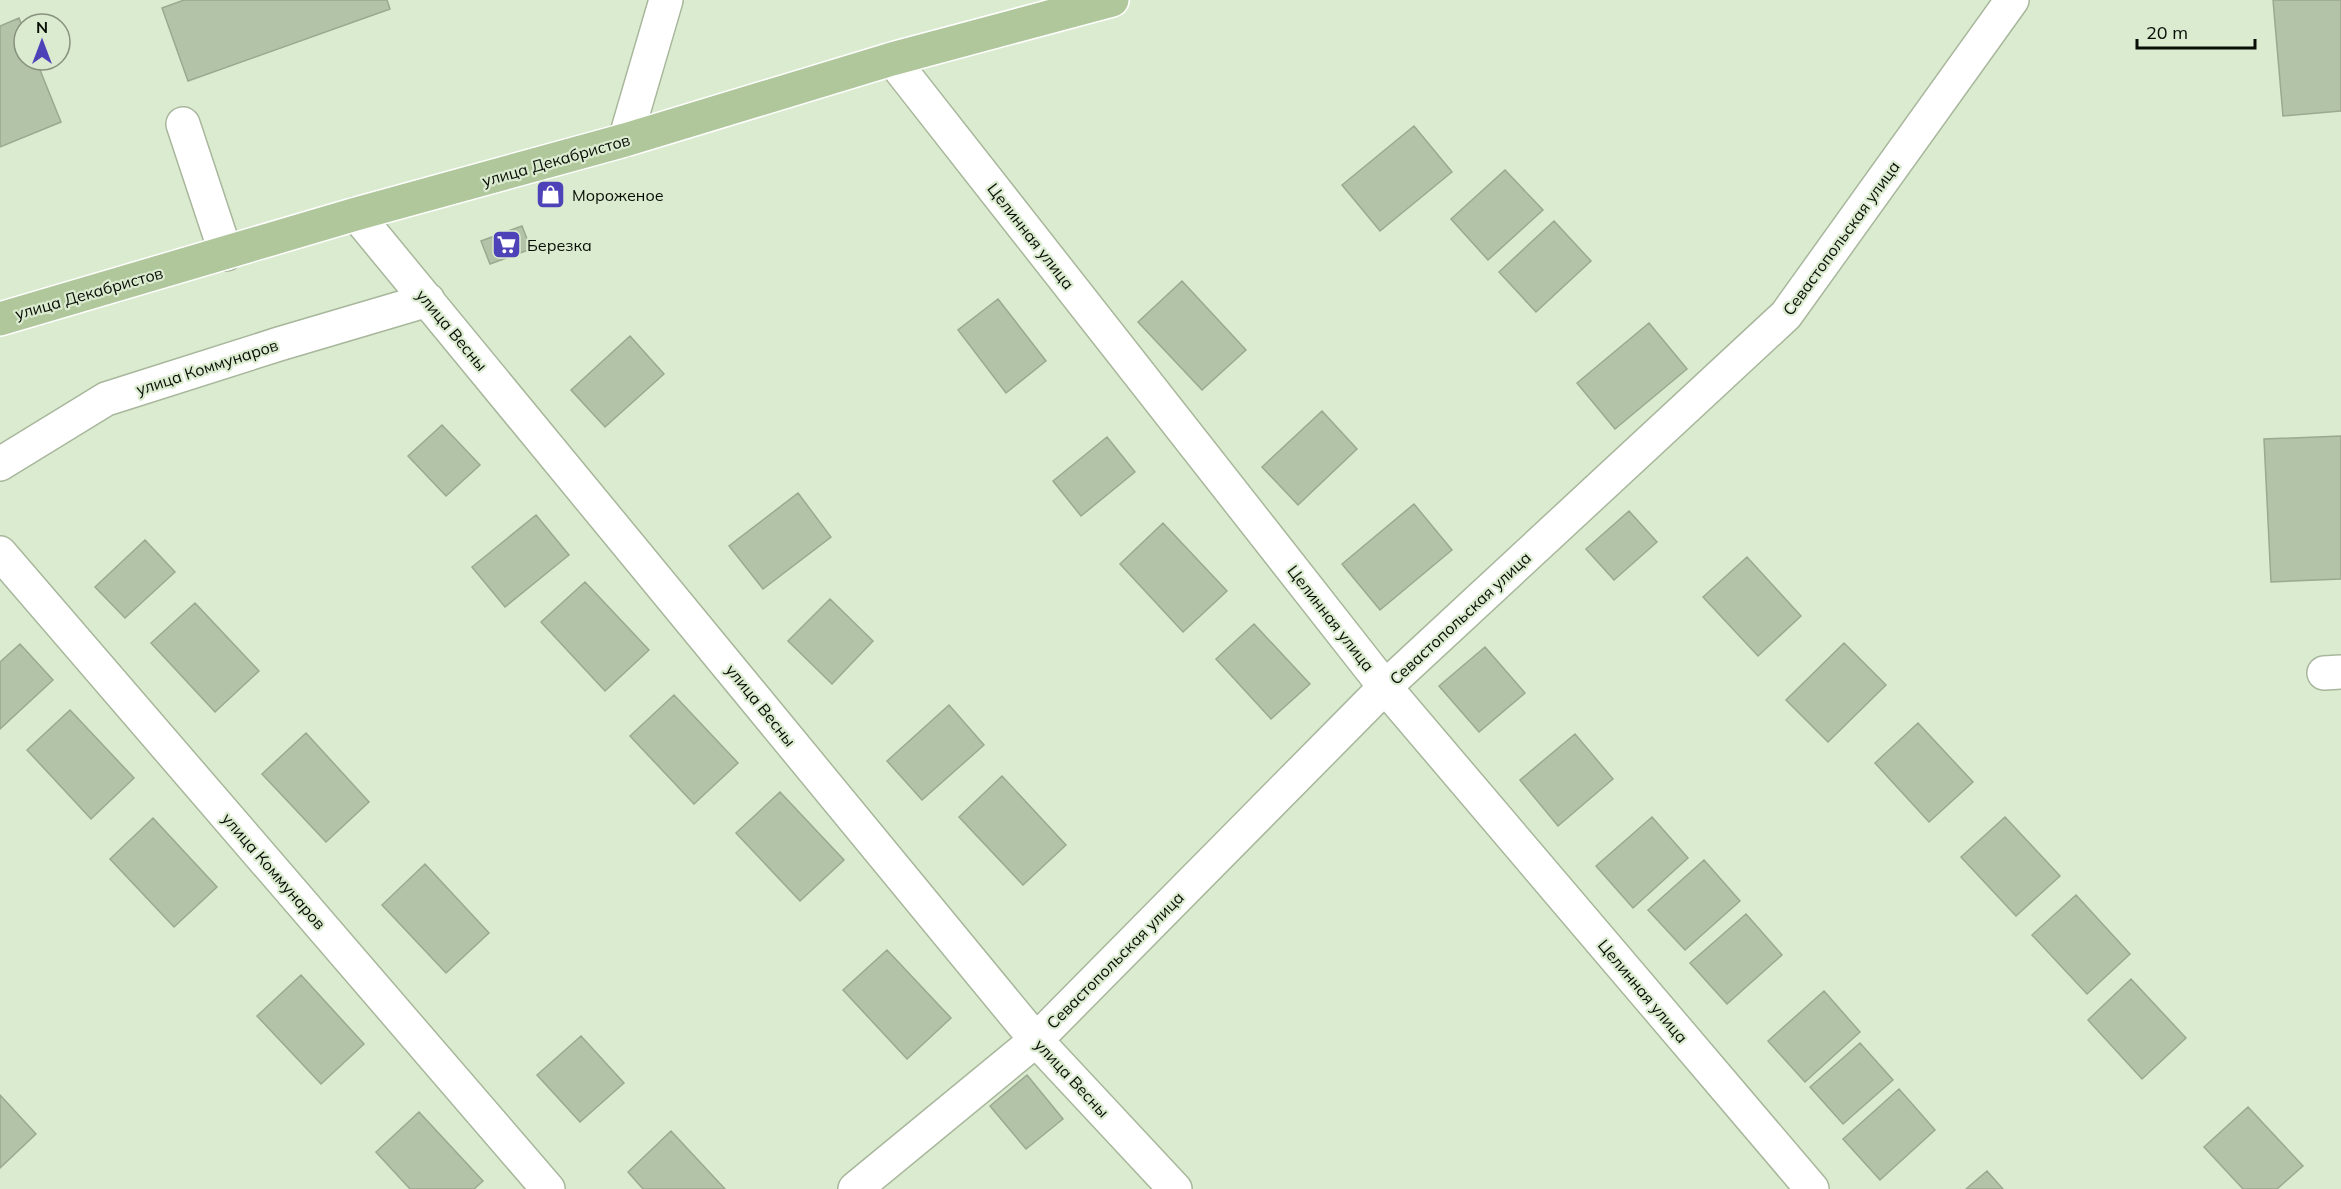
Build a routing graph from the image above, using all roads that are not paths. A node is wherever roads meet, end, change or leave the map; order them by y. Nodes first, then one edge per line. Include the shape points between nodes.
1 (666, 0) edge
2 (1112, 0) edge
3 (2012, 0) edge
4 (892, 59) junction
5 (183, 124) dead end
6 (625, 140) junction
7 (356, 214) junction
8 (226, 254) junction
9 (428, 300) junction
10 (0, 319) edge
11 (0, 464) edge
12 (0, 553) edge
13 (1385, 687) junction
14 (1036, 1040) junction
15 (548, 1189) edge
16 (855, 1189) edge
17 (1175, 1189) edge
18 (1812, 1189) edge

1 - 6 street
2 - 4 main road, улица Декабристов
3 - 13 street, Севастопольская улица via 1786,315
4 - 6 main road, улица Декабристов
4 - 13 street, Целинная улица
5 - 8 street
6 - 7 main road, улица Декабристов
7 - 8 main road, улица Декабристов
7 - 9 street, улица Весны
8 - 10 main road, улица Декабристов
9 - 11 street, улица Коммунаров via 106,399
9 - 14 street, улица Весны
12 - 15 street, улица Коммунаров
13 - 14 street, Севастопольская улица
13 - 18 street, Целинная улица
14 - 16 street, Севастопольская улица
14 - 17 street, улица Весны

